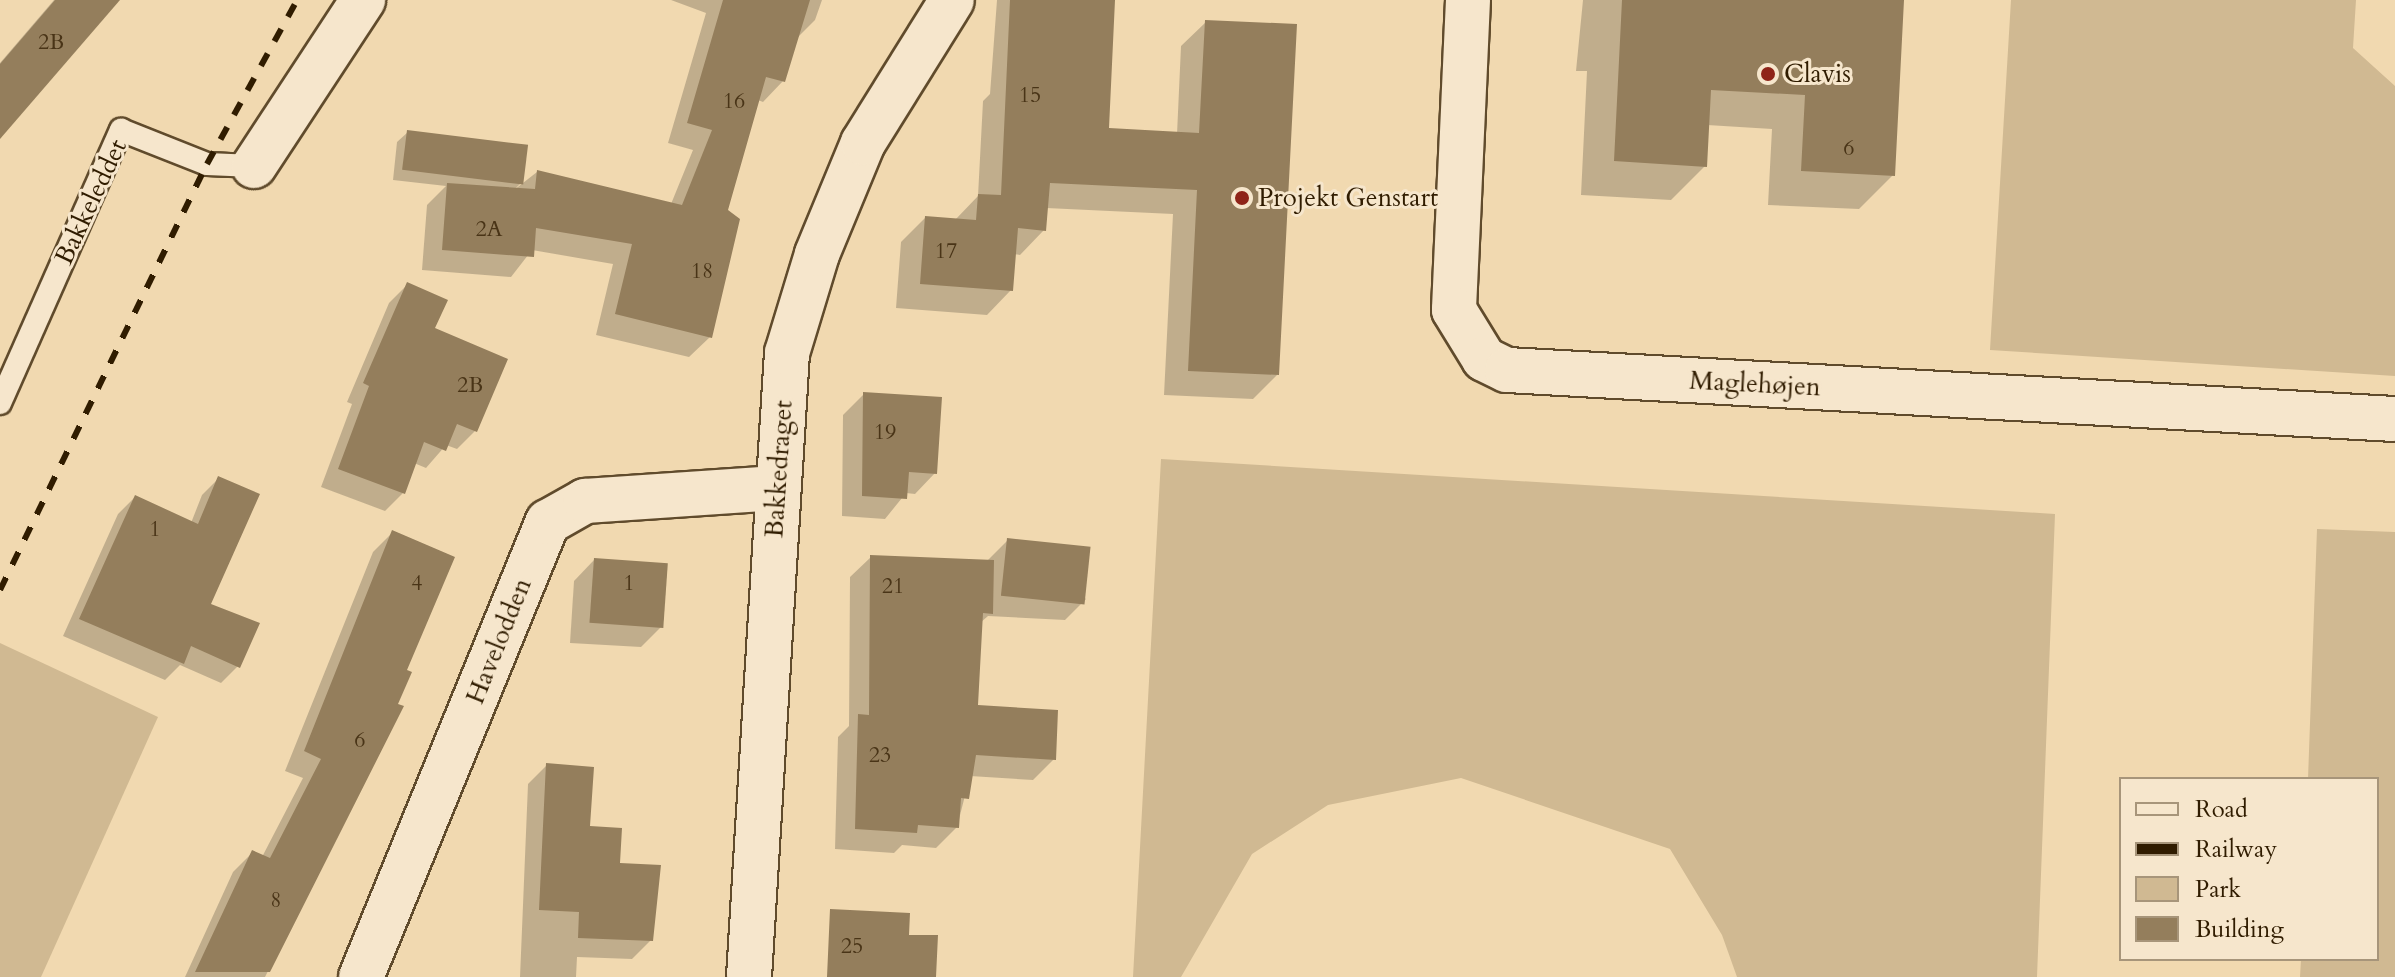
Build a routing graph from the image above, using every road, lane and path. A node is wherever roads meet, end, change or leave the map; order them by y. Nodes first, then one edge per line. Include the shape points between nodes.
1 (363, 0) edge
2 (952, 0) edge
3 (1468, 0) edge
4 (254, 166) joint
5 (0, 403) edge
6 (2395, 419) edge
7 (777, 488) junction
8 (361, 977) edge
9 (749, 977) edge

1 - 4 street, Bakkeleddet
2 - 7 street, Bakkedraget via 863,143 817,254 787,353
3 - 6 street, Maglehøjen via 1454,310 1484,359 1507,370
4 - 5 lane, Bakkeleddet via 207,164 121,130
7 - 8 street, Havelodden via 585,501 548,522
7 - 9 street, Bakkedraget

